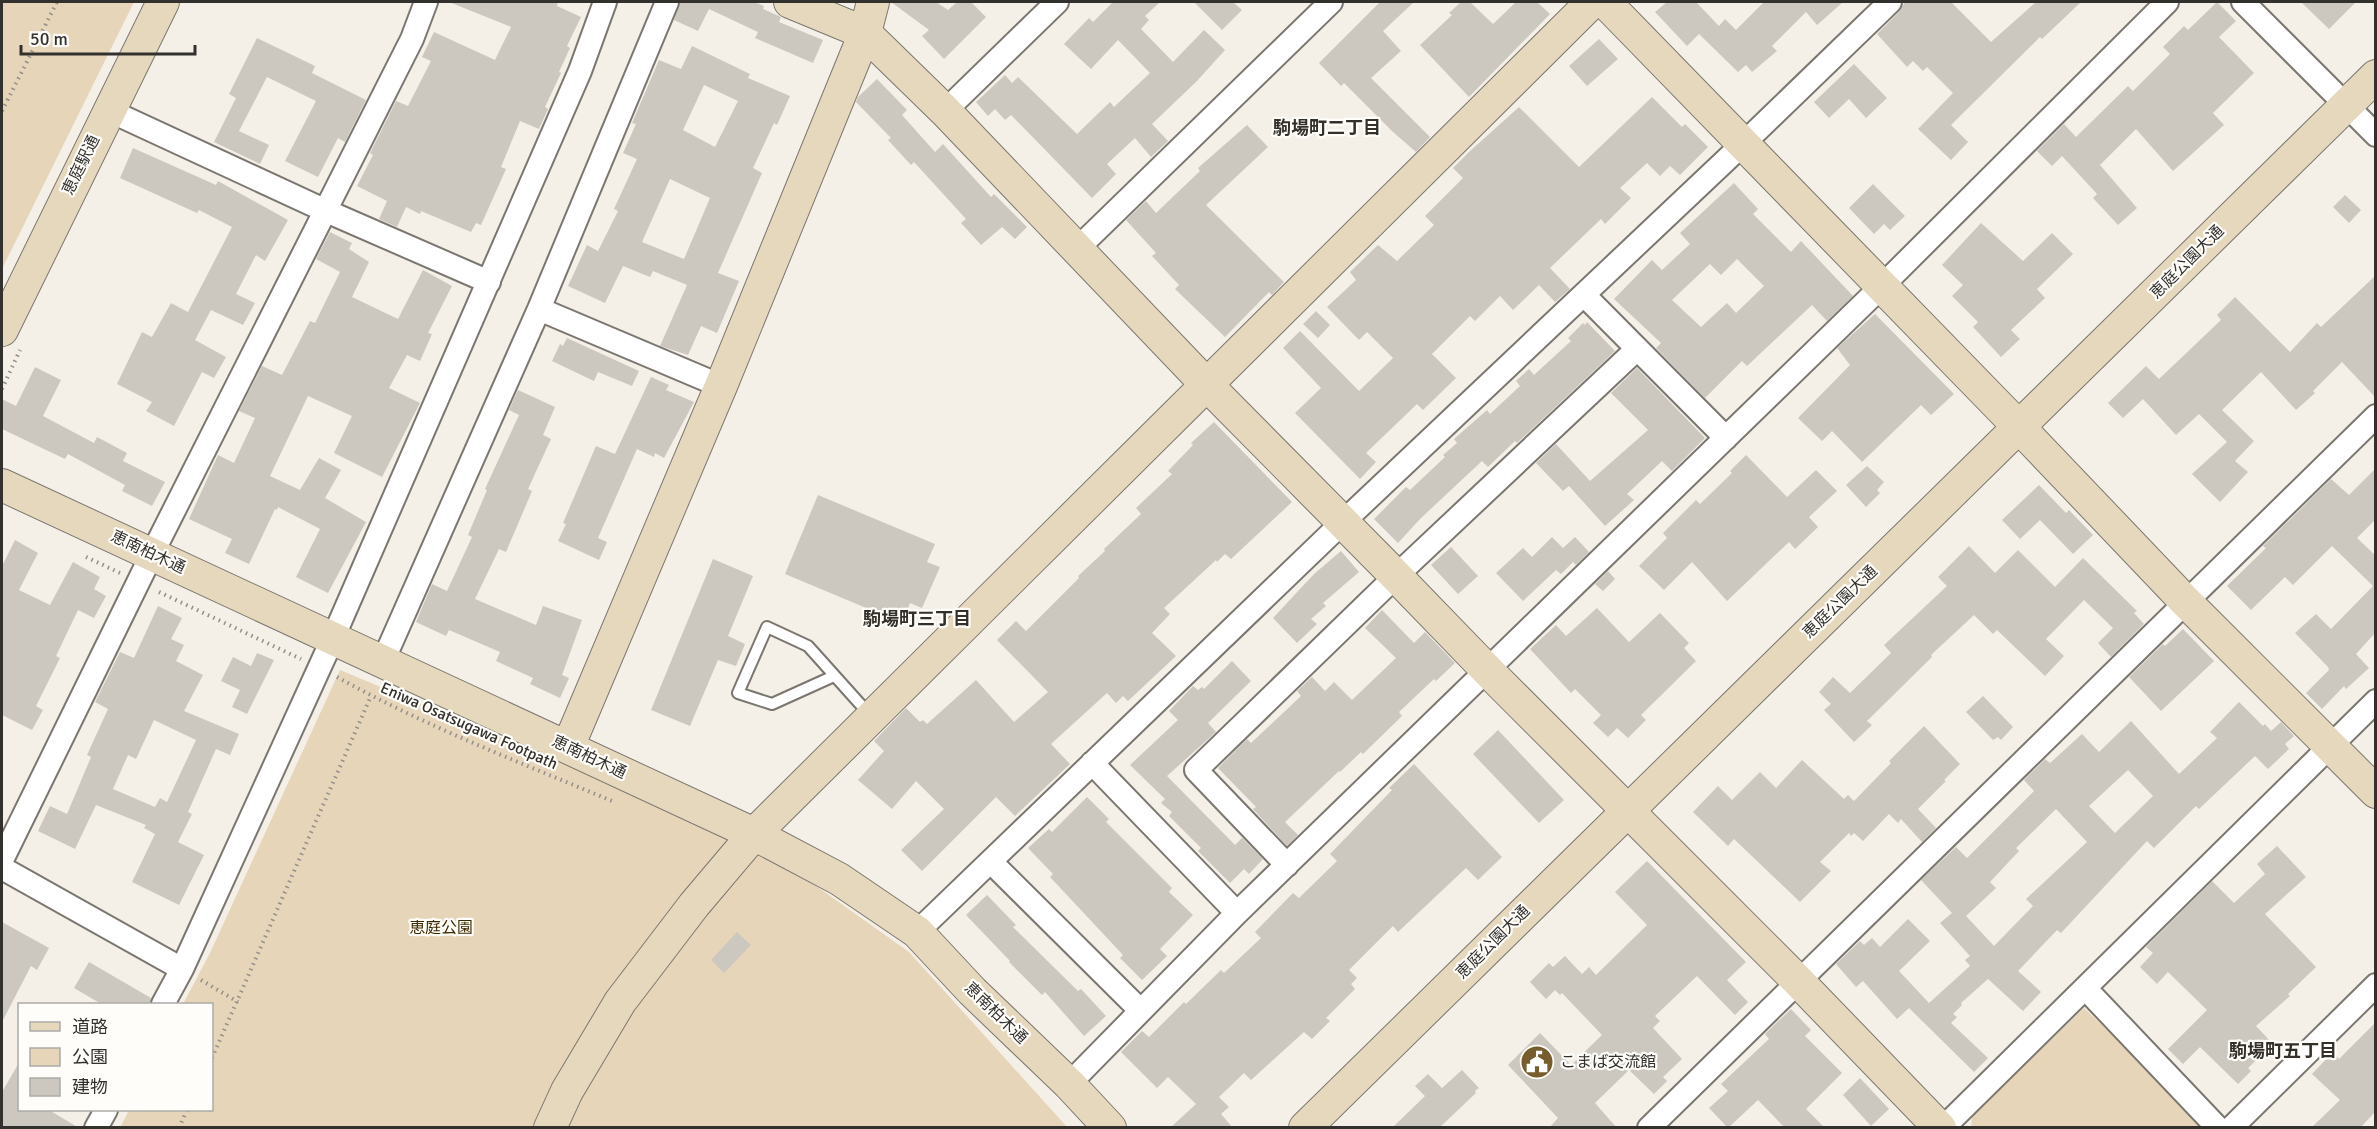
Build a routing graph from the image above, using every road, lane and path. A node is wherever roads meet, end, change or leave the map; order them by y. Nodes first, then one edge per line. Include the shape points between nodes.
1 (57, 2) edge
2 (163, 2) edge
3 (426, 2) edge
4 (605, 2) edge
5 (667, 2) edge
6 (790, 2) edge
7 (873, 2) edge
8 (1057, 2) edge
9 (1331, 2) edge
10 (1592, 2) edge
11 (1605, 2) edge
12 (1890, 2) edge
13 (2167, 2) edge
14 (2243, 2) edge
15 (865, 33) junction
16 (2376, 76) edge
17 (2346, 105) junction
18 (108, 110) junction
19 (2, 111) edge
20 (945, 111) junction
21 (2376, 135) edge
22 (1743, 144) junction
23 (324, 210) junction
24 (1078, 248) junction
25 (489, 282) junction
26 (1881, 287) junction
27 (1584, 296) junction
28 (539, 309) junction
29 (5, 314) edge
30 (1636, 350) junction
31 (1206, 384) junction
32 (721, 386) junction
33 (2376, 416) edge
34 (2020, 428) junction
35 (1726, 438) junction
36 (2, 485) edge
37 (1343, 522) junction
38 (75, 551) dead end
39 (152, 554) junction
40 (1396, 576) junction
41 (139, 582) junction
42 (2185, 601) junction
43 (333, 638) junction
44 (383, 662) junction
45 (319, 667) junction
46 (1488, 671) junction
47 (834, 676) junction
48 (371, 696) junction
49 (2376, 701) edge
50 (872, 717) junction
51 (2331, 745) junction
52 (568, 747) junction
53 (1092, 763) junction
54 (2376, 792) edge
55 (622, 804) dead end
56 (1628, 809) junction
57 (754, 834) junction
58 (2, 860) edge
59 (991, 862) junction
60 (1287, 865) junction
61 (2, 868) edge
62 (1237, 913) junction
63 (917, 932) junction
64 (187, 972) junction
65 (1798, 981) junction
66 (2376, 985) edge
67 (2085, 988) junction
68 (238, 1002) junction
69 (164, 1003) edge
70 (1140, 1010) junction
71 (213, 1056) edge
72 (1069, 1084) junction
73 (105, 1111) edge
74 (187, 1111) edge
75 (96, 1128) edge
76 (179, 1128) edge
77 (550, 1128) edge
78 (1110, 1128) edge
79 (1305, 1128) edge
80 (1649, 1128) edge
81 (1941, 1128) edge
82 (2218, 1128) edge
83 (2232, 1128) edge

1 - 19 path
2 - 18 street, 恵庭駅通
3 - 23 street via 412,39
4 - 25 street
5 - 28 street
6 - 15 street
7 - 15 street
8 - 20 street
9 - 24 street
10 - 31 street
11 - 22 street
12 - 22 street
13 - 26 street
14 - 17 street
15 - 20 street
15 - 32 street
16 - 17 street, 恵庭公園大通
17 - 21 street
17 - 34 street, 恵庭公園大通
18 - 23 street
18 - 29 street, 恵庭駅通
20 - 24 street
22 - 26 street
22 - 27 street
23 - 25 street
23 - 39 street
24 - 31 street
25 - 43 street
26 - 34 street
26 - 35 street
27 - 30 street
27 - 37 street
28 - 32 street
28 - 44 street
30 - 35 street
30 - 40 street
31 - 37 street
31 - 50 street
32 - 52 street
33 - 42 street
34 - 42 street
34 - 56 street, 恵庭公園大通
35 - 46 street
36 - 39 street, 恵南柏木通
37 - 40 street
37 - 53 street
38 - 41 path, Eniwa Osatsugawa Footpath
39 - 41 street
39 - 43 street, 恵南柏木通
40 - 46 street
40 - 60 street via 1196,770
41 - 45 path, Eniwa Osatsugawa Footpath
41 - 58 street
42 - 51 street
42 - 65 street
43 - 44 street, 恵南柏木通
43 - 45 street
44 - 52 street, 恵南柏木通
45 - 48 path, Eniwa Osatsugawa Footpath
45 - 64 street
46 - 56 street
46 - 60 street
47 - 47 lane via 808,646 767,627 738,693 772,704
47 - 50 lane
48 - 55 path, Eniwa Osatsugawa Footpath
48 - 68 path
49 - 51 street
50 - 57 street
51 - 54 street
51 - 67 street
52 - 57 street, 恵南柏木通
53 - 59 street
53 - 62 street
56 - 65 street
56 - 79 street, 恵庭公園大通
57 - 63 street, 恵南柏木通 via 839,879
57 - 77 street via 620,1002 567,1091
59 - 63 street
59 - 70 street
60 - 62 street
61 - 64 street
62 - 70 street
63 - 72 street, 恵南柏木通
64 - 68 path
64 - 69 street
65 - 80 street
65 - 81 street
66 - 83 street
67 - 81 street
67 - 82 street
68 - 71 path
70 - 72 street
72 - 78 street, 恵南柏木通
73 - 75 street
74 - 76 path

